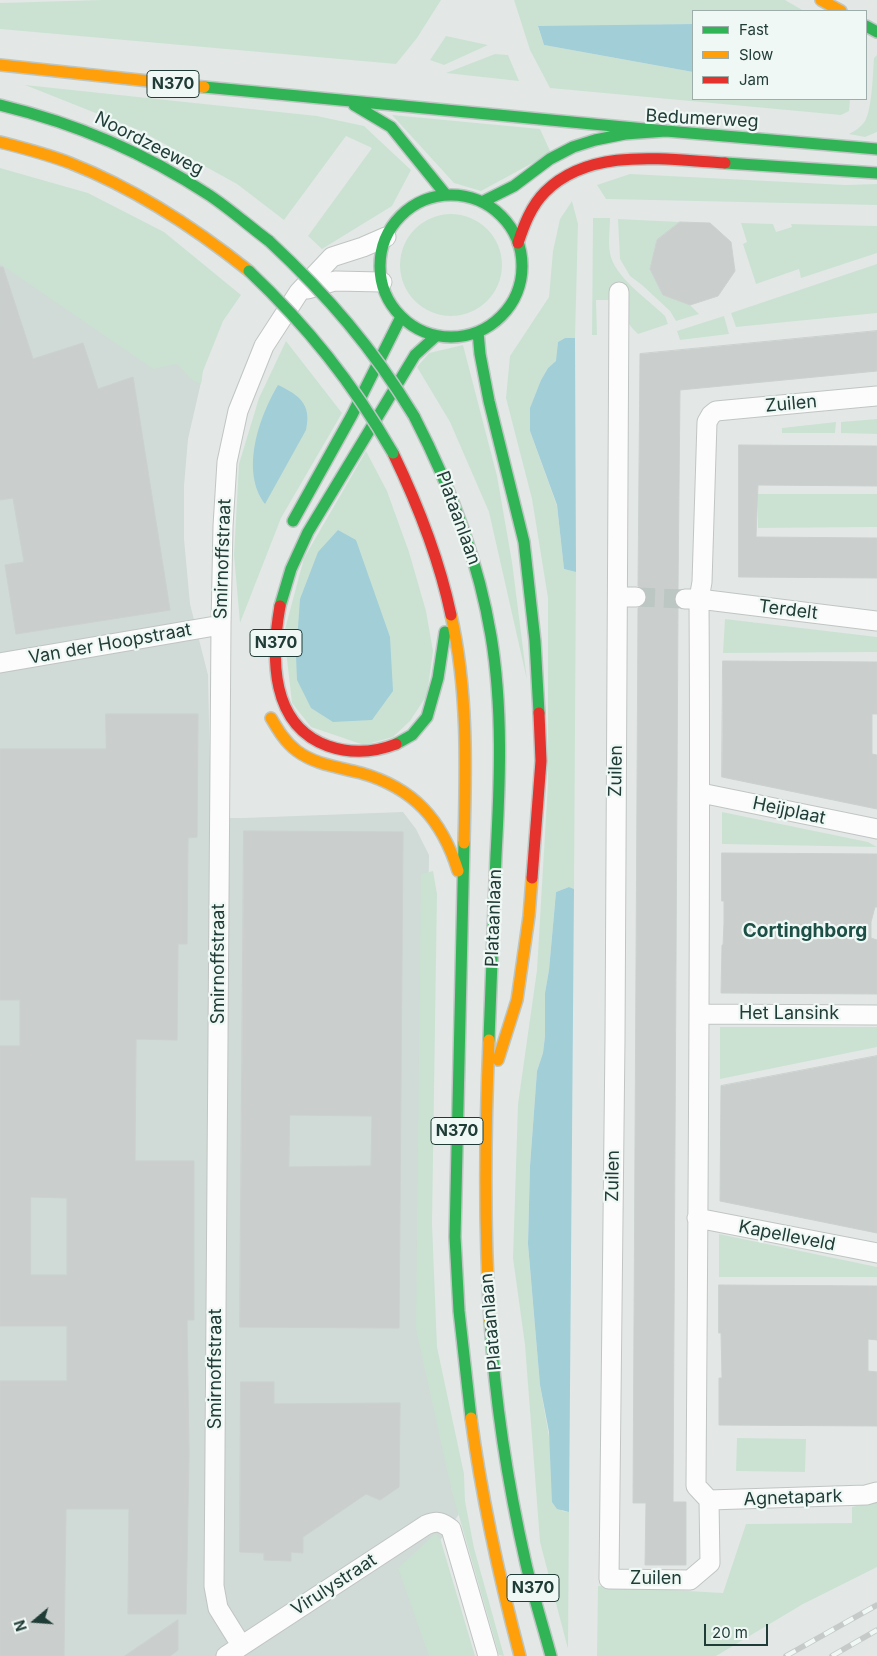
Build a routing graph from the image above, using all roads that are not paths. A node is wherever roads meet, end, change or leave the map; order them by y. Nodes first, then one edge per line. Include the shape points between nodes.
1 (821, 0) edge
2 (838, 10) edge
3 (0, 65) edge
4 (347, 100) junction
5 (0, 105) edge
6 (666, 131) junction
7 (0, 142) edge
8 (877, 149) edge
9 (877, 172) edge
10 (446, 195) junction
11 (482, 202) junction
12 (386, 237) junction
13 (269, 241) joint
14 (518, 243) junction
15 (382, 282) junction
16 (299, 292) junction
17 (619, 292) dead end
18 (401, 317) junction
19 (478, 332) junction
20 (436, 336) junction
21 (877, 396) edge
22 (288, 532) dead end
23 (692, 599) junction
24 (449, 603) junction
25 (877, 621) edge
26 (221, 625) junction
27 (0, 663) edge
28 (266, 704) dead end
29 (701, 793) junction
30 (877, 829) edge
31 (463, 883) junction
32 (700, 1014) junction
33 (877, 1015) edge
34 (488, 1090) junction
35 (697, 1218) junction
36 (877, 1253) edge
37 (877, 1492) edge
38 (709, 1500) junction
39 (234, 1651) edge
40 (488, 1656) edge
41 (520, 1656) edge
42 (551, 1656) edge

1 - 2 main road
3 - 4 main road, N370
4 - 6 main road, N370
4 - 10 main road, N370 via 391,127
5 - 13 main road, Noordzeeweg / N370 via 67,124 153,162 209,195
6 - 8 main road, Bedumerweg
6 - 11 main road, Bedumerweg via 625,134 572,148 550,159 514,186
7 - 24 main road, Plataanlaan / N370, bridge via 69,162 144,198 215,244 278,297 305,325 353,386 393,453 428,533
9 - 14 main road via 627,158 587,166 549,189 533,207
10 - 11 main road
10 - 12 main road via 410,208 400,216
11 - 14 main road via 506,221
12 - 15 main road via 380,261
12 - 16 street, Smirnoffstraat via 332,257
13 - 34 main road, Plataanlaan / N370, bridge via 309,278 390,377 433,452 452,493 472,552 495,660 499,713
14 - 19 main road via 522,272 515,297 500,318
15 - 16 street via 335,281
15 - 18 main road via 390,303
16 - 26 street, Smirnoffstraat via 264,346 238,411 227,462
17 - 38 street, Zuilen via 627,597 609,1579 690,1580 710,1563
18 - 20 main road via 419,330
18 - 22 main road
19 - 20 main road via 458,337
19 - 34 main road, N370 via 489,401 524,542 535,641 540,761 529,916 517,1000
20 - 24 main road, N370 via 415,355 292,562 280,607 275,652 278,687 291,718 314,740 344,752 378,751 409,737 426,720 438,683
21 - 23 street, Zuilen via 716,411 711,415 707,422 702,582
23 - 25 street, Terdelt
23 - 29 street, Zuilen
24 - 31 main road, Plataanlaan / N370 via 457,645 464,728
26 - 27 street, Van der Hoopstraat
26 - 39 street, Smirnoffstraat via 214,1586 218,1608
28 - 31 main road, N370 via 275,727 298,752 315,762 369,775 398,787 427,811 448,843
29 - 30 street, Heijplaat
29 - 32 street, Zuilen
31 - 41 main road, Plataanlaan / N370 via 455,1219 460,1320 482,1496
32 - 33 street, Het Lansink
32 - 35 street, Zuilen
34 - 42 main road, Plataanlaan / N370 via 485,1248 491,1338 517,1519 526,1566
35 - 36 street, Kapelleveld
35 - 38 street, Zuilen via 696,1486
37 - 38 street, Agnetapark
39 - 40 street, Virulystraat via 435,1521 451,1529

